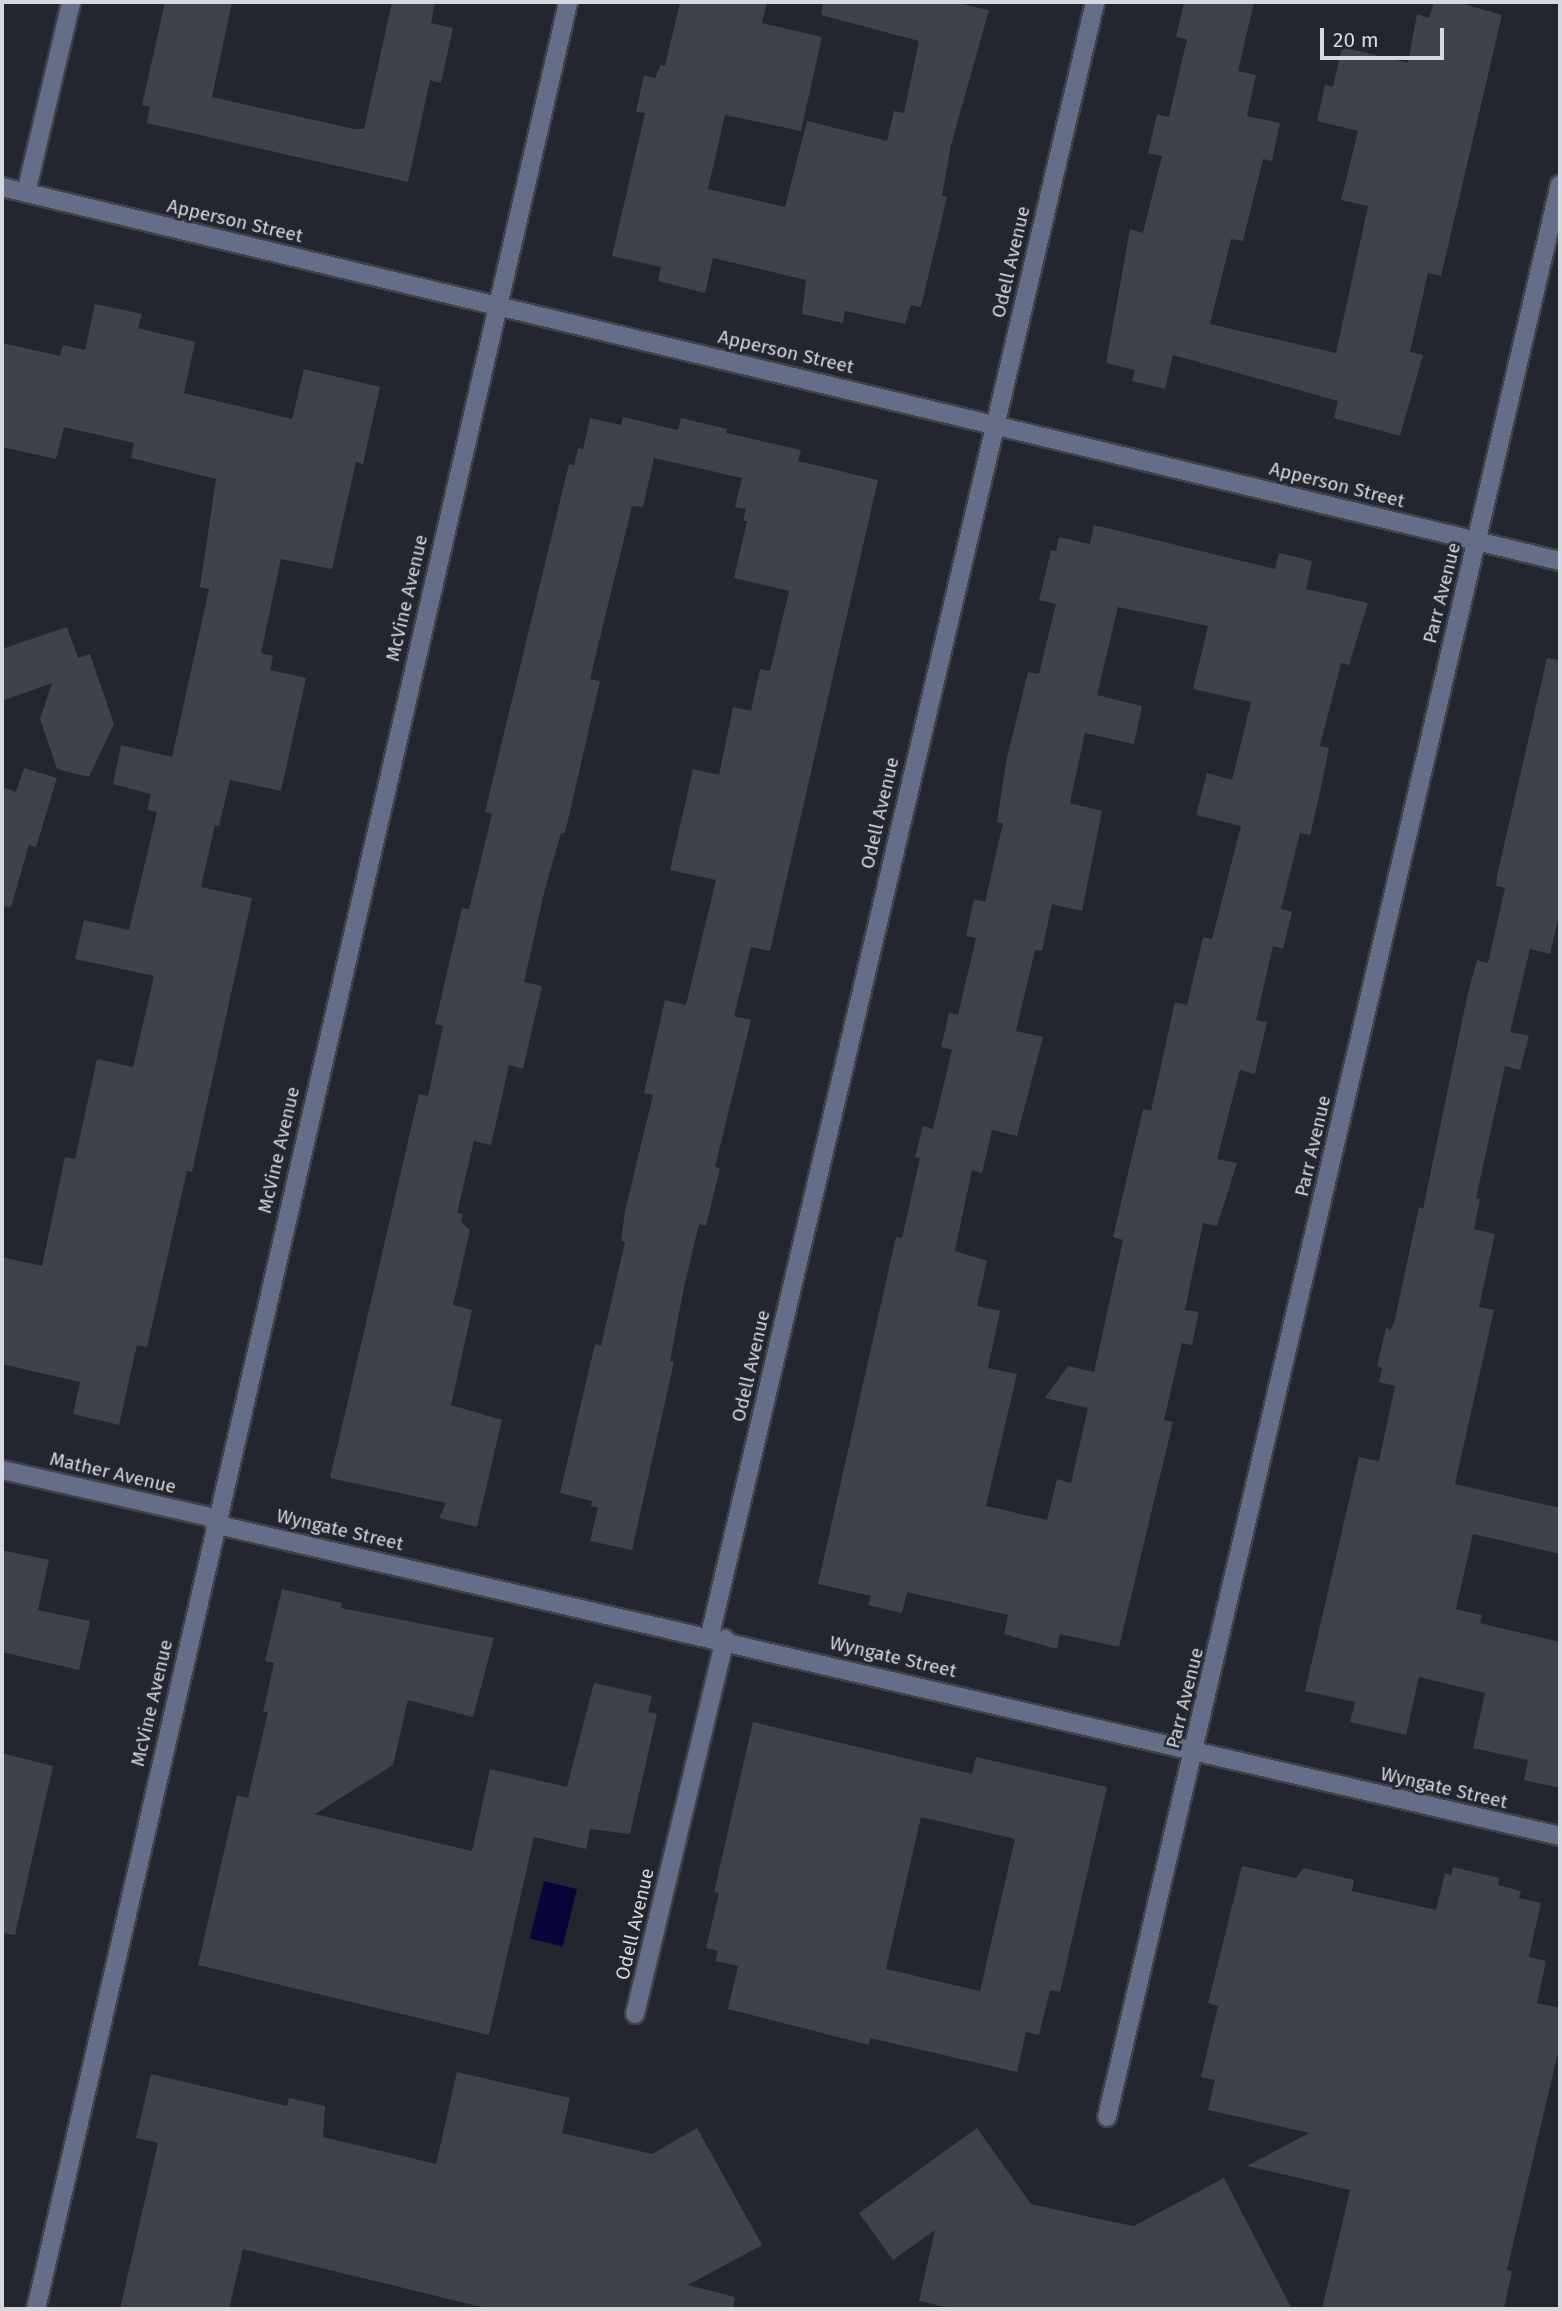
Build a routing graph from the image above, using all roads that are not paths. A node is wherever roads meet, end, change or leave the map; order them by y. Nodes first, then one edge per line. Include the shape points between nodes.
1 (71, 2) edge
2 (568, 2) edge
3 (1095, 2) edge
4 (1560, 184) edge
5 (2, 187) edge
6 (26, 193) junction
7 (496, 305) junction
8 (995, 424) junction
9 (1476, 541) junction
10 (1560, 561) edge
11 (2, 1470) edge
12 (215, 1521) junction
13 (717, 1637) junction
14 (1193, 1751) junction
15 (1560, 1836) edge
16 (635, 2014) dead end
17 (1107, 2117) dead end
18 (36, 2309) edge

1 - 6 street
2 - 7 street, McVine Avenue
3 - 8 street, Odell Avenue
4 - 9 street, Parr Avenue
5 - 6 street, Apperson Street
6 - 7 street, Apperson Street
7 - 8 street, Apperson Street
7 - 12 street, McVine Avenue
8 - 9 street, Apperson Street
8 - 13 street, Odell Avenue
9 - 10 street, Apperson Street
9 - 14 street, Parr Avenue
11 - 12 street, Mather Avenue
12 - 13 street, Wyngate Street
12 - 18 street, McVine Avenue
13 - 14 street, Wyngate Street
13 - 16 street, Odell Avenue
14 - 15 street, Wyngate Street
14 - 17 street, Parr Avenue

